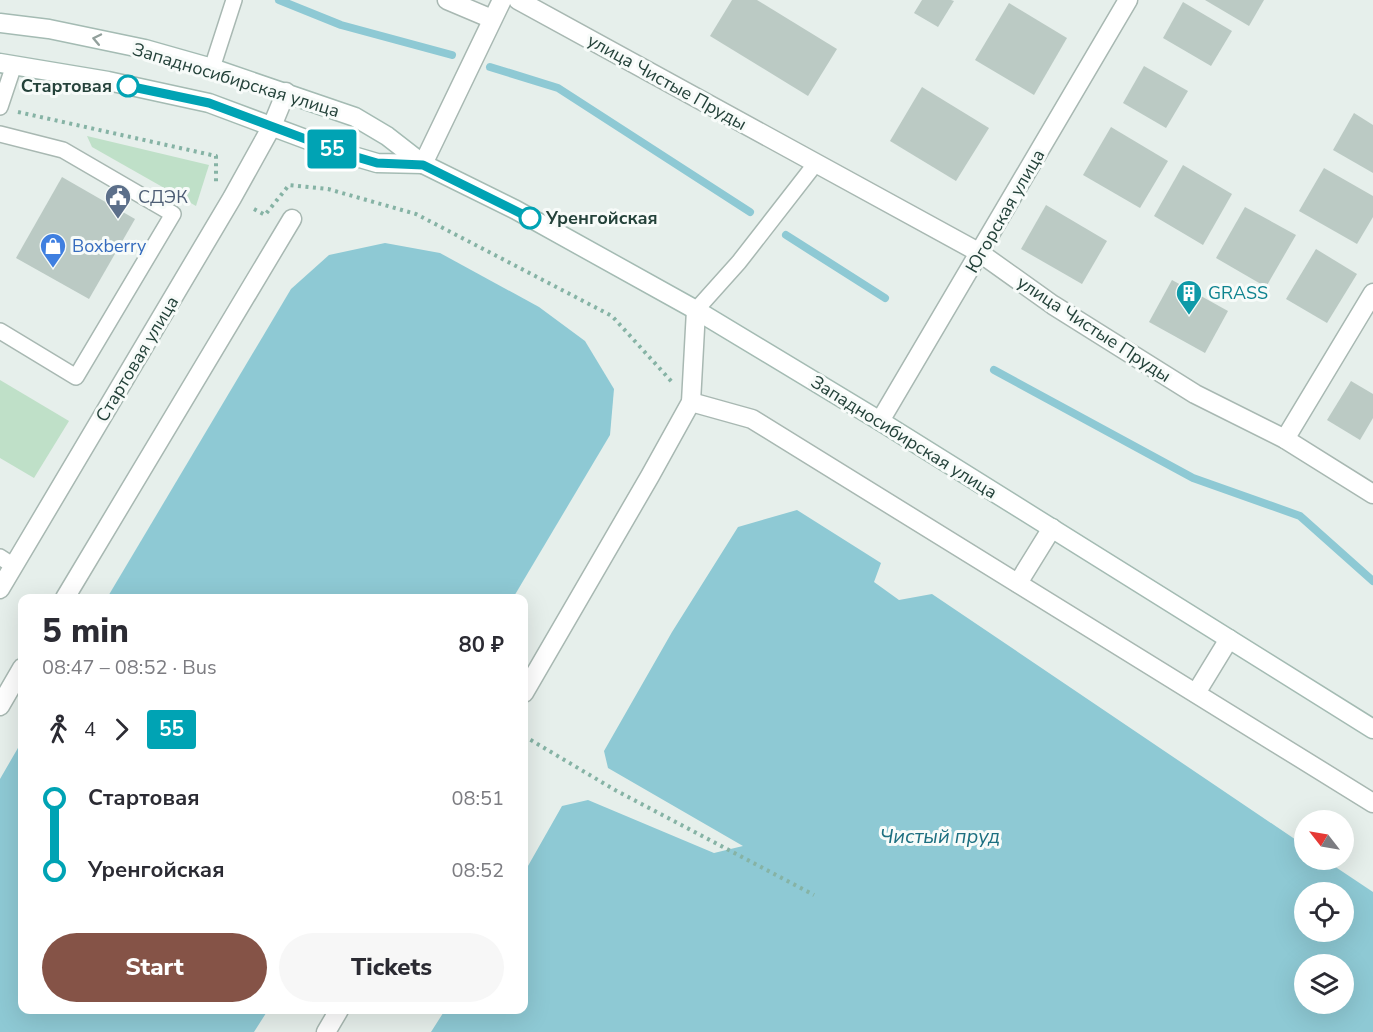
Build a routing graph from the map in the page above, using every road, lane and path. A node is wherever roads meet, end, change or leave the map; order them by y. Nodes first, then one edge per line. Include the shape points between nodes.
1 (234, 0) edge
2 (447, 0) edge
3 (502, 0) edge
4 (518, 0) edge
5 (1128, 0) edge
6 (492, 19) junction
7 (0, 22) edge
8 (7, 64) edge
9 (212, 68) junction
10 (286, 92) junction
11 (6, 109) edge
12 (272, 126) junction
13 (0, 134) edge
14 (816, 163) junction
15 (423, 165) junction
16 (328, 189) dead end
17 (215, 190) dead end
18 (292, 219) dead end
19 (980, 253) junction
20 (1373, 293) edge
21 (696, 310) junction
22 (0, 331) edge
23 (691, 402) junction
24 (880, 421) junction
25 (1285, 439) junction
26 (1373, 494) edge
27 (1052, 528) junction
28 (7, 561) edge
29 (1018, 584) junction
30 (0, 590) edge
31 (67, 594) edge
32 (1229, 639) junction
33 (18, 676) edge
34 (528, 686) edge
35 (1196, 693) junction
36 (0, 706) edge
37 (1373, 729) edge
38 (528, 738) edge
39 (1373, 803) edge
40 (814, 895) dead end
41 (337, 1014) edge
42 (326, 1032) edge

1 - 9 lane
2 - 6 street
3 - 6 street
4 - 14 street, улица Чистые Пруды
5 - 19 street, Югорская улица
6 - 15 street
9 -> 7 street, Западносибирская улица via 145,49
8 - 11 lane
8 - 12 street, Западносибирская улица via 209,103
9 - 10 street, Западносибирская улица
10 - 12 street, Стартовая улица
10 - 15 street, Западносибирская улица via 355,117
11 - 17 path via 216,156
12 - 15 street, Западносибирская улица via 377,163
12 - 28 street, Стартовая улица via 232,198
13 - 22 lane via 63,150 173,214 76,377
14 - 19 street, улица Чистые Пруды
14 - 21 lane via 740,262
15 - 21 street, Западносибирская улица via 516,210
16 - 23 path via 416,214 612,316
18 - 31 street
19 - 24 street, Югорская улица
19 - 25 street, улица Чистые Пруды via 1053,306 1195,394
20 - 25 street
21 - 23 street
21 - 24 street, Западносибирская улица
23 - 29 street via 752,419
23 - 34 street
24 - 27 street, Западносибирская улица
25 - 26 street, улица Чистые Пруды
27 - 29 street
27 - 32 street, Западносибирская улица
28 - 30 street, Стартовая улица
29 - 35 street
32 - 35 street
32 - 37 street, Западносибирская улица
33 - 36 street
35 - 39 street
38 - 40 path via 615,790
41 - 42 street

